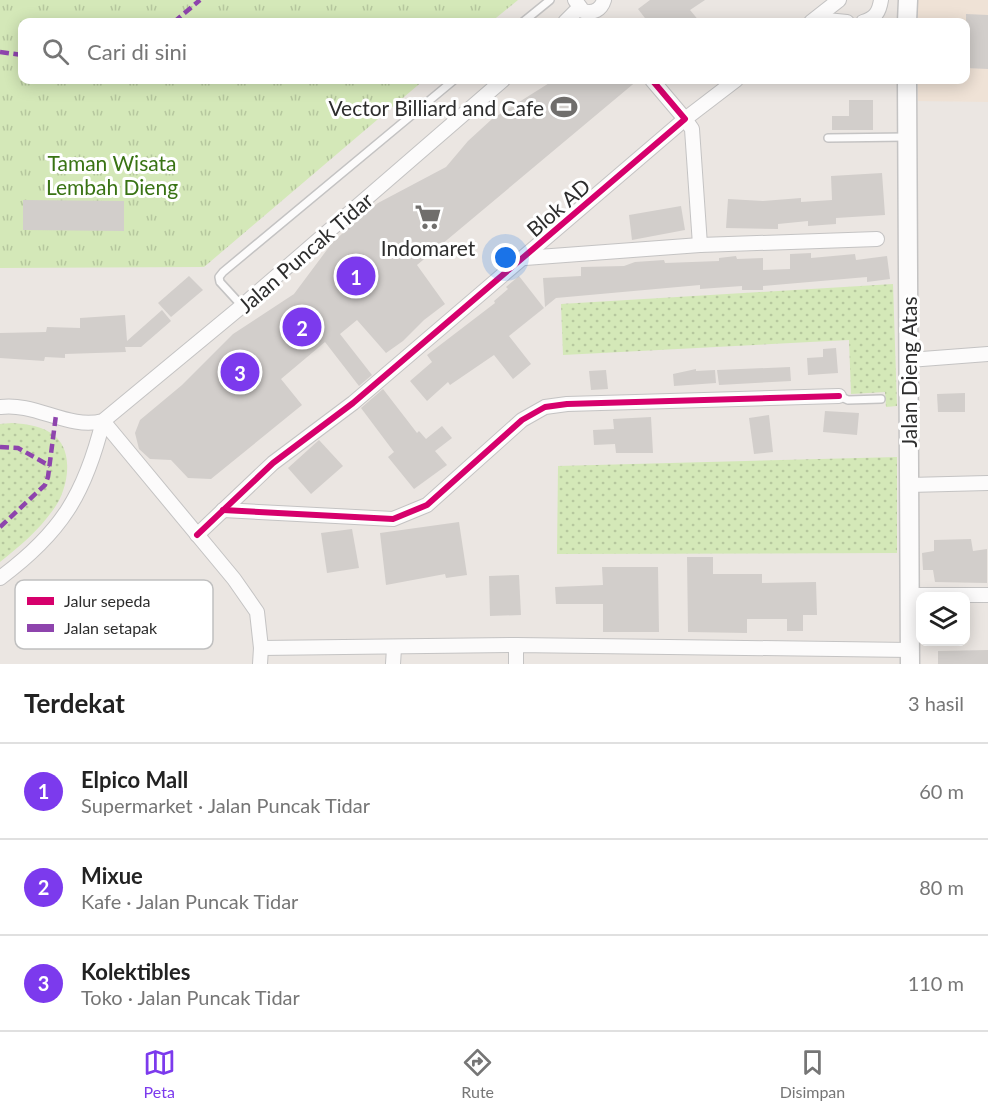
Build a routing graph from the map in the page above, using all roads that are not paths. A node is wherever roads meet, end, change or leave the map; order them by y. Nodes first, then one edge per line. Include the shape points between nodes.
1 (550, 0) edge
2 (839, 0) edge
3 (881, 0) edge
4 (908, 0) edge
5 (602, 3) edge
6 (577, 4) edge
7 (528, 18) edge
8 (568, 18) edge
9 (604, 18) edge
10 (817, 18) edge
11 (874, 18) edge
12 (908, 18) edge
13 (449, 84) edge
14 (498, 84) edge
15 (655, 84) edge
16 (731, 84) edge
17 (907, 84) edge
18 (685, 118) junction
19 (828, 138) dead end
20 (907, 138) junction
21 (878, 239) dead end
22 (700, 245) junction
23 (525, 258) junction
24 (243, 306) junction
25 (988, 354) edge
26 (909, 360) junction
27 (838, 396) joint
28 (881, 399) dead end
29 (0, 407) edge
30 (103, 421) junction
31 (988, 483) edge
32 (909, 485) junction
33 (223, 510) junction
34 (197, 535) junction
35 (0, 578) edge
36 (910, 595) junction
37 (988, 595) edge
38 (516, 645) junction
39 (261, 648) junction
40 (394, 648) junction
41 (910, 657) edge
42 (260, 664) edge
43 (393, 664) edge
44 (516, 664) edge

1 - 7 lane
2 - 10 street
3 - 11 street
4 - 12 street
5 - 6 street via 587,12
5 - 9 street
6 - 8 street
13 - 24 lane via 223,272 220,282
14 - 24 street, Jalan Puncak Tidar
15 - 18 street
16 - 18 street, Blok AD
17 - 20 street, Jalan Dieng Atas
18 - 22 street via 692,129
18 - 23 street, Blok AD
19 - 20 lane
20 - 26 street, Jalan Dieng Atas
21 - 22 street, Blok AD
22 - 23 street, Blok AD
23 - 33 street, Blok AD via 353,403 273,463
24 - 30 street, Jalan Puncak Tidar
25 - 26 street
26 - 32 street, Jalan Dieng Atas
27 - 28 lane via 848,400
27 - 33 street via 545,407 522,420 427,505 410,514 393,519
29 - 30 street via 26,407 82,424
30 - 34 street
30 - 35 street via 93,462 77,496 39,548
31 - 32 street
32 - 36 street, Jalan Dieng Atas
33 - 34 street, Blok AD
34 - 39 street via 257,612
36 - 37 street
36 - 41 street, Jalan Dieng Atas
38 - 40 street
38 - 41 street
38 - 44 street
39 - 40 street
39 - 42 street
40 - 43 street

